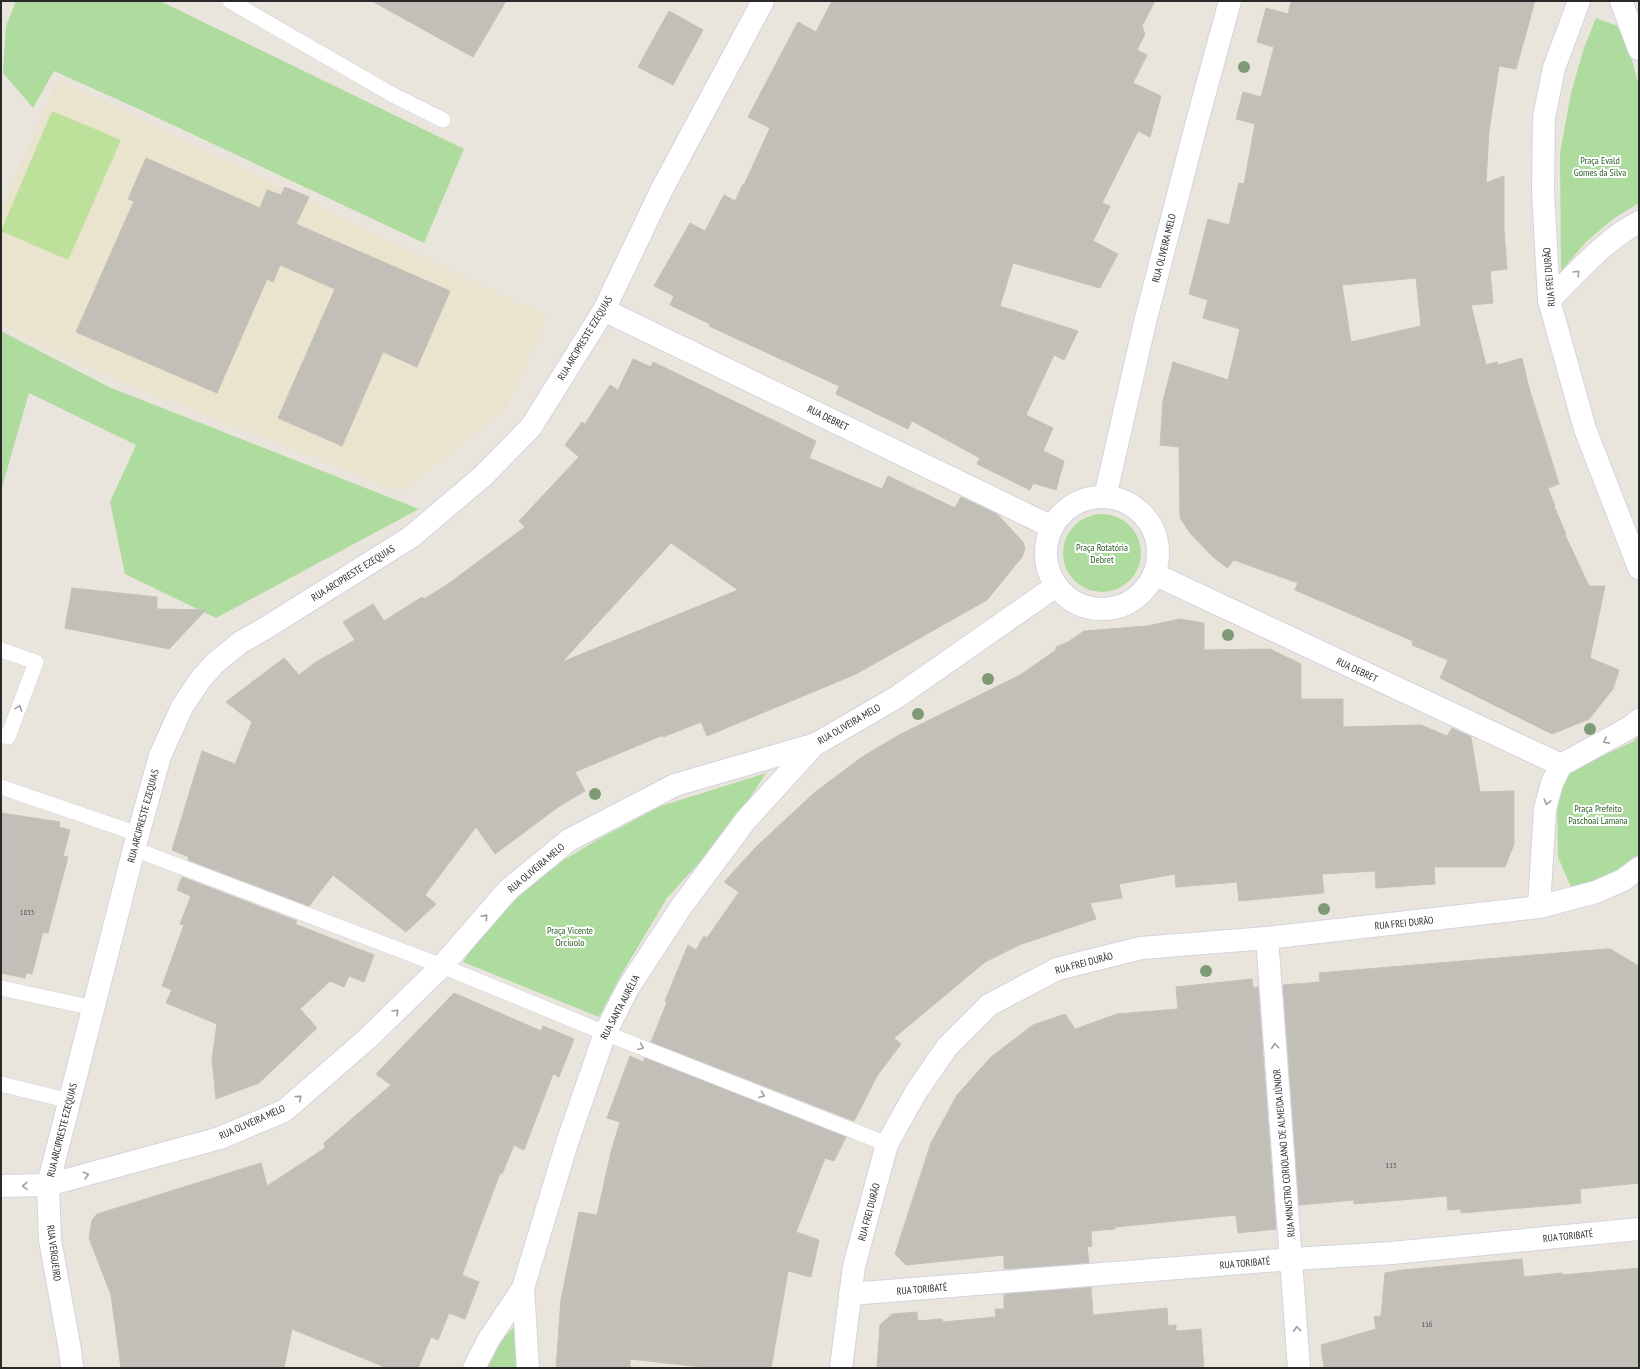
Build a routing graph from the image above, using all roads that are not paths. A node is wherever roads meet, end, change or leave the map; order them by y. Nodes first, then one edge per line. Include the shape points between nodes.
1 (230, 1) edge
2 (762, 1) edge
3 (1230, 1) edge
4 (1579, 1) edge
5 (1621, 1) edge
6 (1639, 49) edge
7 (443, 120) dead end
8 (1639, 222) edge
9 (1549, 300) junction
10 (604, 310) junction
11 (1105, 497) junction
12 (1052, 527) junction
13 (1639, 568) edge
14 (1154, 574) junction
15 (1056, 586) junction
16 (1, 650) edge
17 (1639, 720) edge
18 (1, 734) edge
19 (816, 744) junction
20 (1561, 765) junction
21 (1, 787) edge
22 (136, 841) junction
23 (1639, 868) edge
24 (1539, 907) junction
25 (1267, 938) junction
26 (442, 966) junction
27 (1, 988) edge
28 (94, 1008) junction
29 (605, 1033) junction
30 (1, 1084) edge
31 (70, 1100) junction
32 (887, 1144) junction
33 (48, 1185) junction
34 (1, 1186) edge
35 (1639, 1229) edge
36 (1292, 1259) junction
37 (523, 1288) junction
38 (850, 1294) junction
39 (72, 1368) edge
40 (474, 1368) edge
41 (528, 1368) edge
42 (841, 1368) edge
43 (1299, 1368) edge

1 - 7 lane via 393,95
2 - 10 street, RUA ARCIPRESTE EZEQUIAS via 662,189
3 - 11 street, RUA OLIVEIRA MELO via 1145,322
4 - 9 street, RUA FREI DURÃO via 1554,68 1544,117 1543,191
5 - 6 street
9 -> 8 street via 1595,254 1623,230
9 - 13 street, RUA FREI DURÃO via 1585,429
10 - 12 street, RUA DEBRET
10 - 22 street, RUA ARCIPRESTE EZEQUIAS via 531,427 482,476 411,537 241,642 215,663 200,680 182,707 163,749
11 - 12 street via 1089,498 1074,504 1061,514
11 - 14 street via 1123,501 1139,511 1151,525 1158,543 1158,562
12 - 15 street via 1046,557 1049,572
14 - 15 street via 1140,594 1124,604 1106,609 1086,607 1070,599
14 - 20 street, RUA DEBRET
15 - 19 street, RUA OLIVEIRA MELO via 897,697
18 -> 16 lane via 8,737 36,662
17 -> 20 street
26 -> 19 street, RUA OLIVEIRA MELO via 508,890 570,840 675,785
19 - 29 street, RUA SANTA AURÉLIA via 746,820 686,901 628,988
20 -> 24 street via 1552,783 1545,809
21 - 22 lane
22 - 26 lane
22 - 28 street, RUA ARCIPRESTE EZEQUIAS
23 - 24 street via 1623,880 1596,892
24 - 25 street, RUA FREI DURÃO
25 - 32 street, RUA FREI DURÃO via 1133,950 1057,969 989,1004 947,1047 916,1092
36 -> 25 street, RUA MINISTRO CORIOLANO DE ALMEIDA JÚNIOR
26 - 29 lane
33 -> 26 street, RUA OLIVEIRA MELO via 220,1138 284,1110 367,1040
27 - 28 lane
28 - 31 street, RUA ARCIPRESTE EZEQUIAS
29 -> 32 lane
29 - 37 street, RUA SANTA AURÉLIA via 567,1143
30 - 31 lane
31 - 33 street, RUA ARCIPRESTE EZEQUIAS
32 - 38 street, RUA FREI DURÃO via 854,1266
33 -> 34 street
33 - 39 street, RUA VERGUEIRO via 50,1240
35 - 36 street, RUA TORIBATÉ via 1392,1253
36 - 38 street, RUA TORIBATÉ
43 -> 36 street, RUA MINISTRO CORIOLANO DE ALMEIDA JÚNIOR
37 - 40 street via 489,1339
37 - 41 street, RUA SANTA AURÉLIA
38 - 42 street, RUA FREI DURÃO

